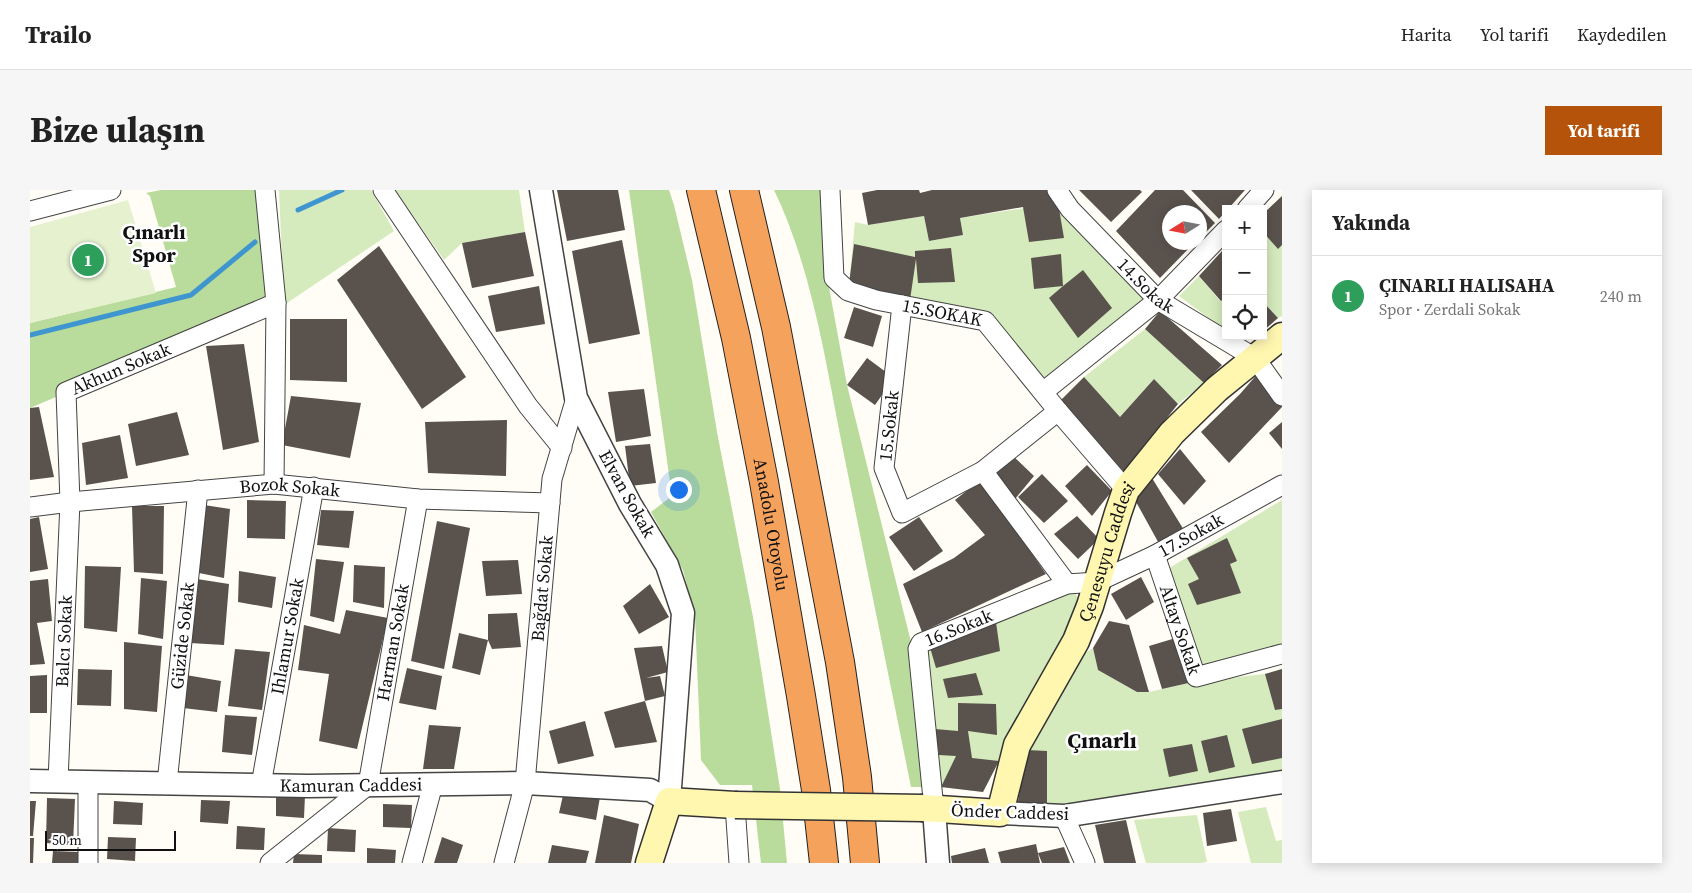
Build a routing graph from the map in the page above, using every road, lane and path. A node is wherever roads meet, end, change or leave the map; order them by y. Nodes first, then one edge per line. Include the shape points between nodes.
1 (111, 190) edge
2 (265, 190) edge
3 (383, 190) edge
4 (541, 190) edge
5 (701, 190) edge
6 (744, 190) edge
7 (830, 190) edge
8 (1057, 190) edge
9 (1264, 190) edge
10 (1250, 205) edge
11 (30, 211) edge
12 (1222, 234) edge
13 (1158, 300) junction
14 (276, 303) junction
15 (902, 305) junction
16 (1282, 336) edge
17 (1255, 358) junction
18 (1043, 392) junction
19 (1282, 396) edge
20 (576, 398) junction
21 (1058, 411) junction
22 (562, 448) junction
23 (983, 470) junction
24 (274, 484) junction
25 (1282, 485) edge
26 (314, 487) junction
27 (198, 490) junction
28 (1126, 490) junction
29 (418, 499) junction
30 (70, 502) junction
31 (550, 503) junction
32 (30, 507) edge
33 (1155, 555) junction
34 (1097, 582) junction
35 (1068, 584) junction
36 (1282, 654) edge
37 (30, 781) edge
38 (58, 782) junction
39 (88, 782) junction
40 (1282, 782) edge
41 (525, 783) junction
42 (167, 784) junction
43 (433, 784) junction
44 (261, 785) junction
45 (368, 785) junction
46 (669, 801) junction
47 (735, 805) junction
48 (928, 808) junction
49 (1000, 813) junction
50 (1064, 816) junction
51 (88, 863) edge
52 (270, 863) edge
53 (412, 863) edge
54 (504, 863) edge
55 (650, 863) edge
56 (739, 863) edge
57 (824, 863) edge
58 (865, 863) edge
59 (938, 863) edge
60 (1085, 863) edge

1 - 11 street
2 - 14 street
3 - 22 street via 528,406
4 - 20 street, Elvan Sokak
5 - 57 highway, Anadolu Otoyolu via 736,338 764,482 816,790
6 - 58 highway via 776,327 840,662 857,777
7 - 15 street, 15.SOKAK via 834,278 848,291
8 - 13 street, 14.Sokak via 1070,209
9 - 10 street
12 - 13 street
13 - 17 street, 14.Sokak
13 - 18 street
14 - 24 street
14 - 30 street, Akhun Sokak via 66,392
15 - 18 street, 15.SOKAK via 985,321
15 - 23 street, 15.Sokak via 884,468 902,513
16 - 17 main road, Çenesuyu Caddesi
17 - 19 street
17 - 28 main road, Çenesuyu Caddesi via 1172,433
18 - 21 street, 15.SOKAK
20 - 22 street, Bağdat Sokak
20 - 46 street, Elvan Sokak via 630,504 667,565 683,613
21 - 23 street, 15.Sokak
21 - 28 street, 15.SOKAK
22 - 31 street, Bağdat Sokak via 552,479
23 - 35 street
24 - 26 street, Bozok Sokak
24 - 27 street, Bozok Sokak
25 - 33 street, 17.Sokak
26 - 29 street, Bozok Sokak
26 - 44 street, Ihlamur Sokak
27 - 30 street, Bozok Sokak
27 - 42 street, Güzide Sokak
28 - 34 main road, Çenesuyu Caddesi
29 - 31 street, Bozok Sokak
29 - 45 street, Harman Sokak
30 - 32 street, Bozok Sokak
30 - 38 street, Balcı Sokak
31 - 41 street, Bağdat Sokak
33 - 34 street, 17.Sokak
33 - 36 street, Altay Sokak via 1196,677
34 - 35 street, 16.Sokak
34 - 49 main road, Çenesuyu Caddesi via 1076,641 1017,745
35 - 48 street, 16.Sokak via 921,643 918,649
37 - 38 street, Kamuran Caddesi
38 - 39 street, Kamuran Caddesi
39 - 42 street, Kamuran Caddesi
39 - 51 street
40 - 50 street, Önder Caddesi
41 - 43 street, Kamuran Caddesi
41 - 46 street, Kamuran Caddesi via 650,790
41 - 54 street, Bağdat Sokak
42 - 44 street, Kamuran Caddesi
43 - 45 street, Kamuran Caddesi
43 - 53 street
44 - 45 street, Kamuran Caddesi
45 - 52 street
46 - 47 main road, Önder Caddesi
46 - 55 main road
47 - 48 main road, Önder Caddesi, bridge
47 - 56 street
48 - 49 main road, Önder Caddesi
48 - 59 street
49 - 50 street, Önder Caddesi
50 - 60 street

